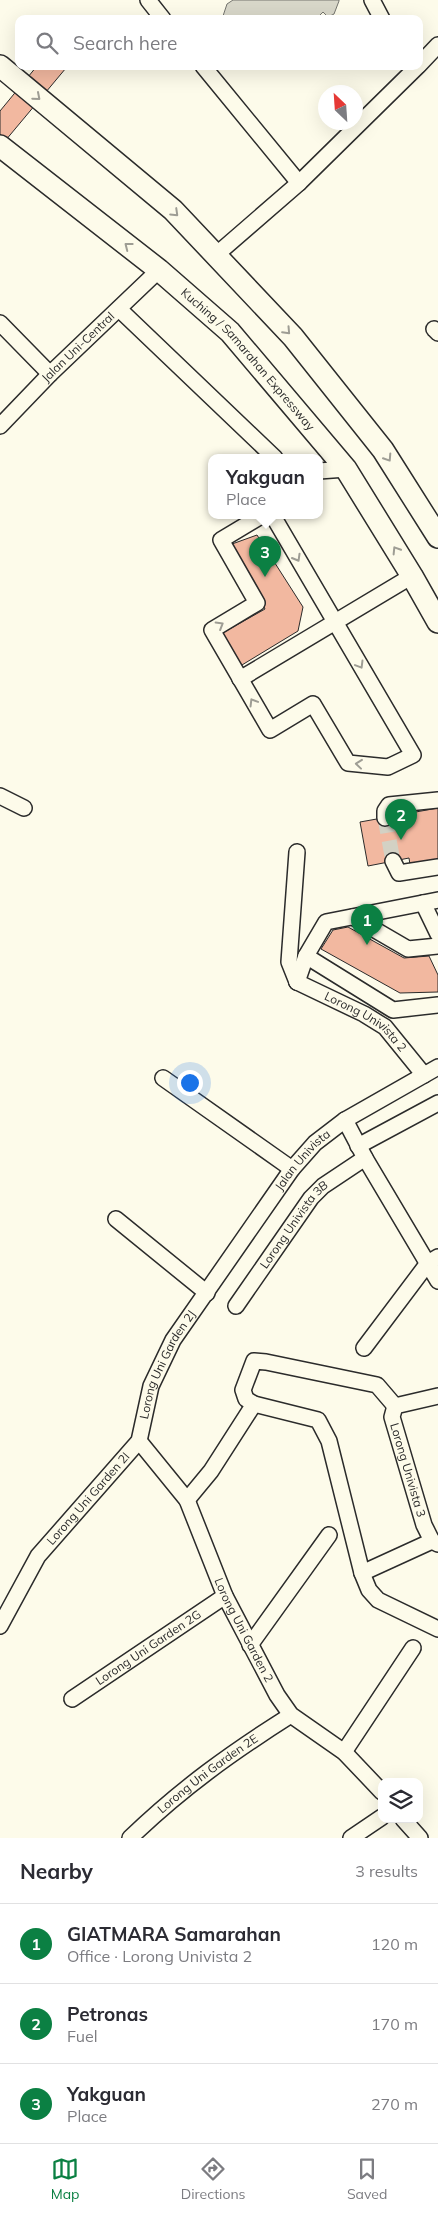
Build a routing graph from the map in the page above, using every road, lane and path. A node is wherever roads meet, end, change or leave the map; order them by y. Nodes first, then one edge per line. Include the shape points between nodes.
1 (149, 0) edge
2 (372, 0) edge
3 (160, 15) edge
4 (380, 15) edge
5 (438, 45) edge
6 (423, 59) edge
7 (0, 66) edge
8 (206, 70) edge
9 (411, 70) edge
10 (0, 146) edge
11 (299, 183) junction
12 (216, 255) junction
13 (159, 270) junction
14 (119, 309) junction
15 (0, 323) edge
16 (50, 374) junction
17 (0, 426) edge
18 (271, 454) edge
19 (346, 470) junction
20 (323, 471) edge
21 (256, 519) edge
22 (275, 519) edge
23 (438, 537) edge
24 (412, 576) junction
25 (438, 622) edge
26 (335, 623) junction
27 (240, 679) junction
28 (0, 796) edge
29 (438, 800) edge
30 (24, 808) dead end
31 (385, 818) dead end
32 (297, 852) dead end
33 (393, 861) dead end
34 (438, 867) edge
35 (431, 902) edge
36 (353, 916) junction
37 (438, 934) edge
38 (438, 946) edge
39 (306, 956) junction
40 (296, 982) junction
41 (438, 1005) edge
42 (438, 1067) edge
43 (424, 1075) junction
44 (163, 1078) dead end
45 (438, 1103) edge
46 (345, 1120) junction
47 (362, 1152) junction
48 (292, 1169) junction
49 (116, 1219) dead end
50 (433, 1260) edge
51 (438, 1281) edge
52 (207, 1293) junction
53 (236, 1306) dead end
54 (364, 1348) dead end
55 (438, 1396) edge
56 (254, 1404) junction
57 (395, 1406) junction
58 (139, 1441) junction
59 (187, 1500) junction
60 (329, 1535) dead end
61 (435, 1543) edge
62 (362, 1572) junction
63 (225, 1596) junction
64 (0, 1626) edge
65 (438, 1629) edge
66 (250, 1645) junction
67 (413, 1648) dead end
68 (72, 1699) dead end
69 (291, 1715) junction
70 (344, 1752) junction
71 (378, 1788) edge
72 (378, 1820) edge
73 (407, 1823) edge
74 (130, 1838) edge
75 (351, 1838) edge
76 (420, 1838) edge

1 - 3 street
2 - 4 street
5 - 6 street
7 -> 12 highway via 173,210
8 - 11 street
9 - 11 street
13 -> 10 highway, Kuching / Samarahan Expressway
11 - 12 street
12 -> 23 highway via 294,337 377,442
13 - 14 street, Jalan Uni-Central
13 - 19 highway, Kuching / Samarahan Expressway via 230,332
14 - 16 street, Jalan Uni-Central
14 - 18 street
15 - 16 street
16 - 17 street, Jalan Uni-Central
19 - 20 street
24 -> 19 highway, Kuching / Samarahan Expressway
27 -> 21 street via 212,630 257,603 221,540
22 -> 26 street
24 - 25 highway, Kuching / Samarahan Expressway
24 - 26 street
26 - 27 street
26 -> 27 street via 413,755 388,767 348,763 313,704 270,730
28 - 30 street
29 - 31 street via 390,805 385,811
32 - 40 street via 289,962
33 - 34 street via 399,874
35 - 36 street
35 - 37 street
36 - 38 street via 408,949
36 - 39 street via 326,922
39 - 40 street
39 - 41 street via 393,1010
40 - 43 street, Lorong Univista 2 via 385,1027
42 - 43 street, Jalan Univista
43 - 46 street, Jalan Univista
44 - 48 street
45 - 47 street, Lorong Univista 3B
46 - 47 street
46 - 48 street, Jalan Univista via 315,1143
47 - 50 street
47 - 53 street, Lorong Univista 3B via 311,1198
48 - 52 street, Jalan Univista
49 - 52 street
50 - 51 street
50 - 54 street
52 - 58 street, Lorong Uni Garden 2J via 173,1340 151,1386
55 - 57 street, Lorong Univista 3
56 - 57 street via 246,1399 243,1390 254,1361 377,1385
56 - 59 street via 211,1471
56 - 62 street via 318,1420 328,1441
57 - 61 street, Lorong Univista 3 via 392,1418 424,1525
58 - 59 street, Lorong Uni Garden 2
58 - 64 street, Lorong Uni Garden 2I via 38,1556
59 - 63 street, Lorong Uni Garden 2
60 - 66 street
61 - 62 street
62 - 65 street via 369,1590 378,1600
63 - 66 street, Lorong Uni Garden 2
63 - 68 street, Lorong Uni Garden 2G
66 - 69 street, Lorong Uni Garden 2
67 - 70 street
69 - 70 street, Lorong Uni Garden 2
69 - 74 street, Lorong Uni Garden 2E via 234,1750 182,1790
70 - 71 street, Lorong Uni Garden 2
72 - 75 street
73 - 76 street

